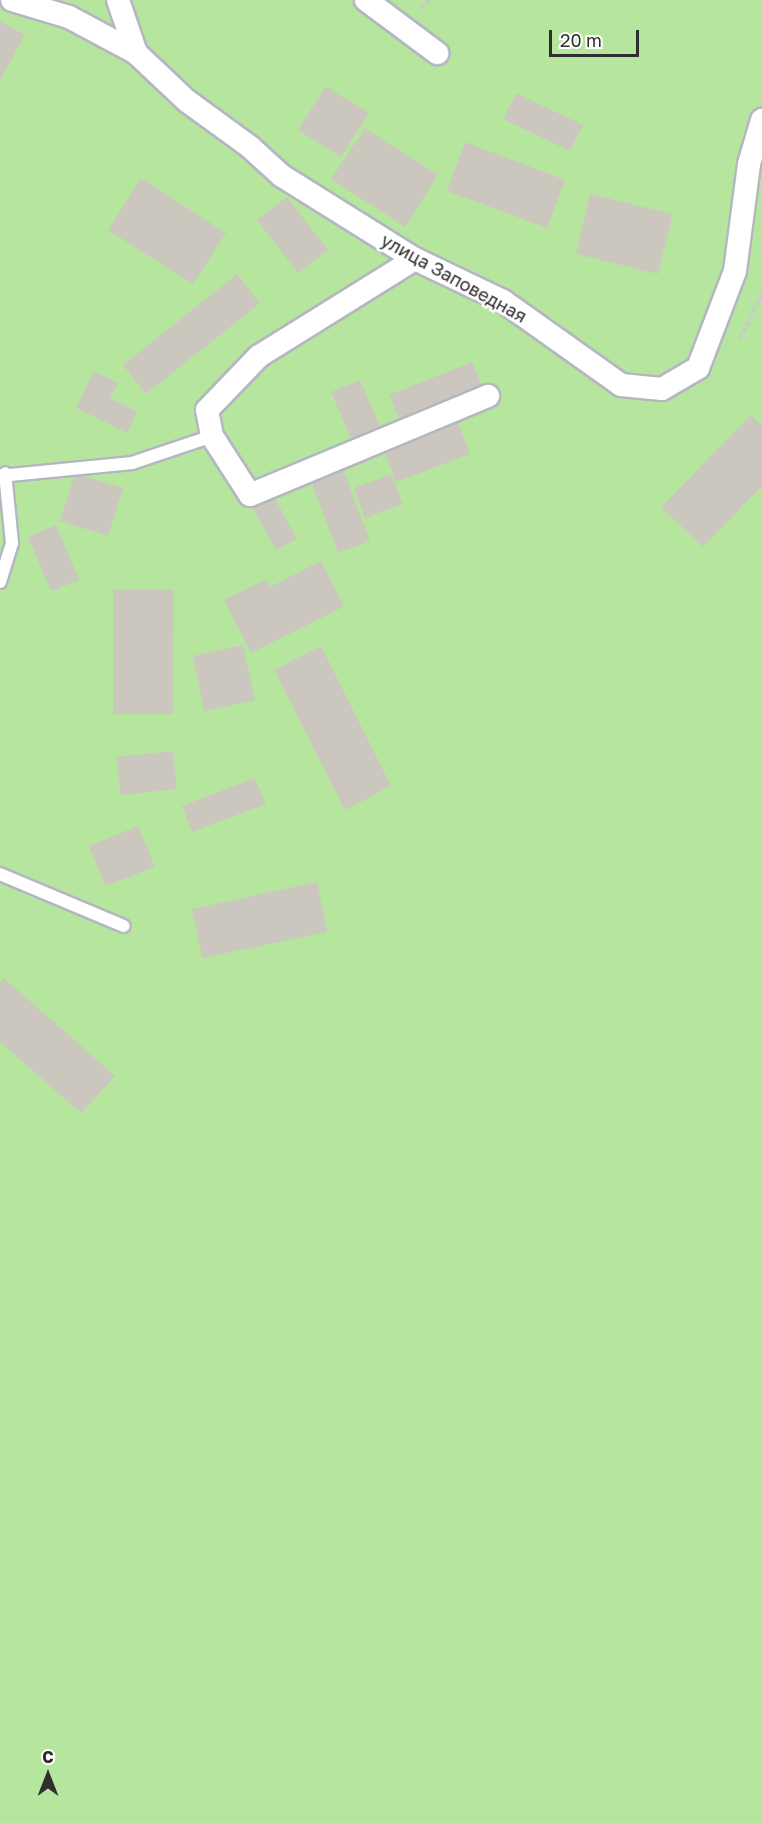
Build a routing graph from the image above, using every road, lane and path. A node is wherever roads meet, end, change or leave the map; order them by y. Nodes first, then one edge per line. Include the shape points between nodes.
1 (12, 0) edge
2 (118, 0) edge
3 (366, 0) edge
4 (437, 53) dead end
5 (136, 54) junction
6 (762, 120) edge
7 (415, 259) junction
8 (488, 396) dead end
9 (212, 436) junction
10 (3, 474) edge
11 (0, 582) edge
12 (0, 874) edge
13 (124, 926) dead end

1 - 5 street, улица Заповедная via 69,17
2 - 5 street
3 - 4 street
5 - 7 street, улица Заповедная via 187,101 282,176
6 - 7 street, улица Заповедная via 749,164 735,271 712,337 698,368 662,389 621,385 503,301
7 - 9 street via 260,356 207,410
8 - 9 street via 250,495
9 - 10 lane via 132,463
10 - 11 lane via 12,543
12 - 13 lane

